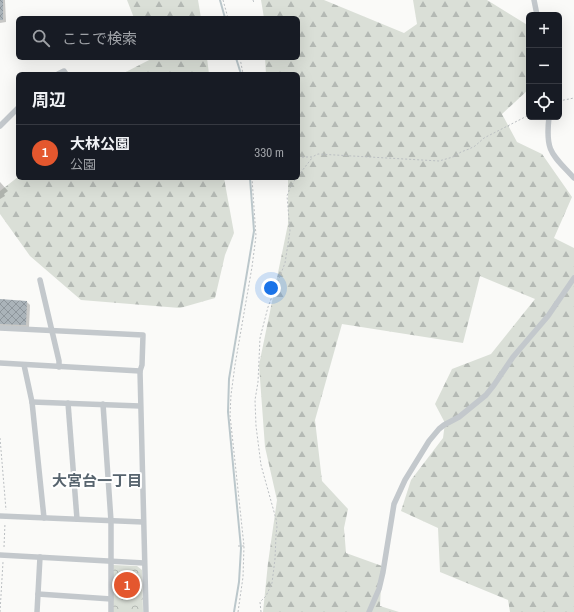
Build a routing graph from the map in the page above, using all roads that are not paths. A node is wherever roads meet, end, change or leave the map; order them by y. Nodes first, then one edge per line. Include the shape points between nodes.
1 (534, 0) edge
2 (536, 12) edge
3 (16, 110) edge
4 (549, 120) edge
5 (0, 126) edge
6 (574, 178) edge
7 (574, 278) edge
8 (40, 280) dead end
9 (0, 328) edge
10 (52, 330) junction
11 (0, 363) edge
12 (24, 364) junction
13 (59, 367) junction
14 (140, 371) junction
15 (32, 402) junction
16 (68, 403) junction
17 (103, 404) junction
18 (140, 406) junction
19 (0, 516) edge
20 (44, 518) junction
21 (77, 519) junction
22 (111, 521) junction
23 (143, 522) junction
24 (0, 555) edge
25 (40, 557) junction
26 (110, 561) junction
27 (144, 563) junction
28 (38, 594) junction
29 (111, 598) junction
30 (37, 612) edge
31 (111, 612) edge
32 (146, 612) edge
33 (369, 612) edge

1 - 2 street
3 - 5 street
4 - 6 street via 547,135 550,149
7 - 33 street via 548,316 513,357 486,395 439,429 429,441 394,504 383,572
8 - 10 street
9 - 10 street
10 - 13 street
10 - 14 street via 143,335
11 - 12 street
12 - 13 street
12 - 15 street
13 - 14 street
14 - 18 street
15 - 16 street
15 - 20 street
16 - 17 street
16 - 21 street
17 - 18 street
17 - 22 street
18 - 23 street
19 - 20 street
20 - 21 street
21 - 22 street
22 - 23 street
22 - 26 street
23 - 27 street
24 - 25 street
25 - 26 street
25 - 28 street
26 - 27 street
26 - 29 street
27 - 32 street
28 - 29 street
28 - 30 street
29 - 31 street

